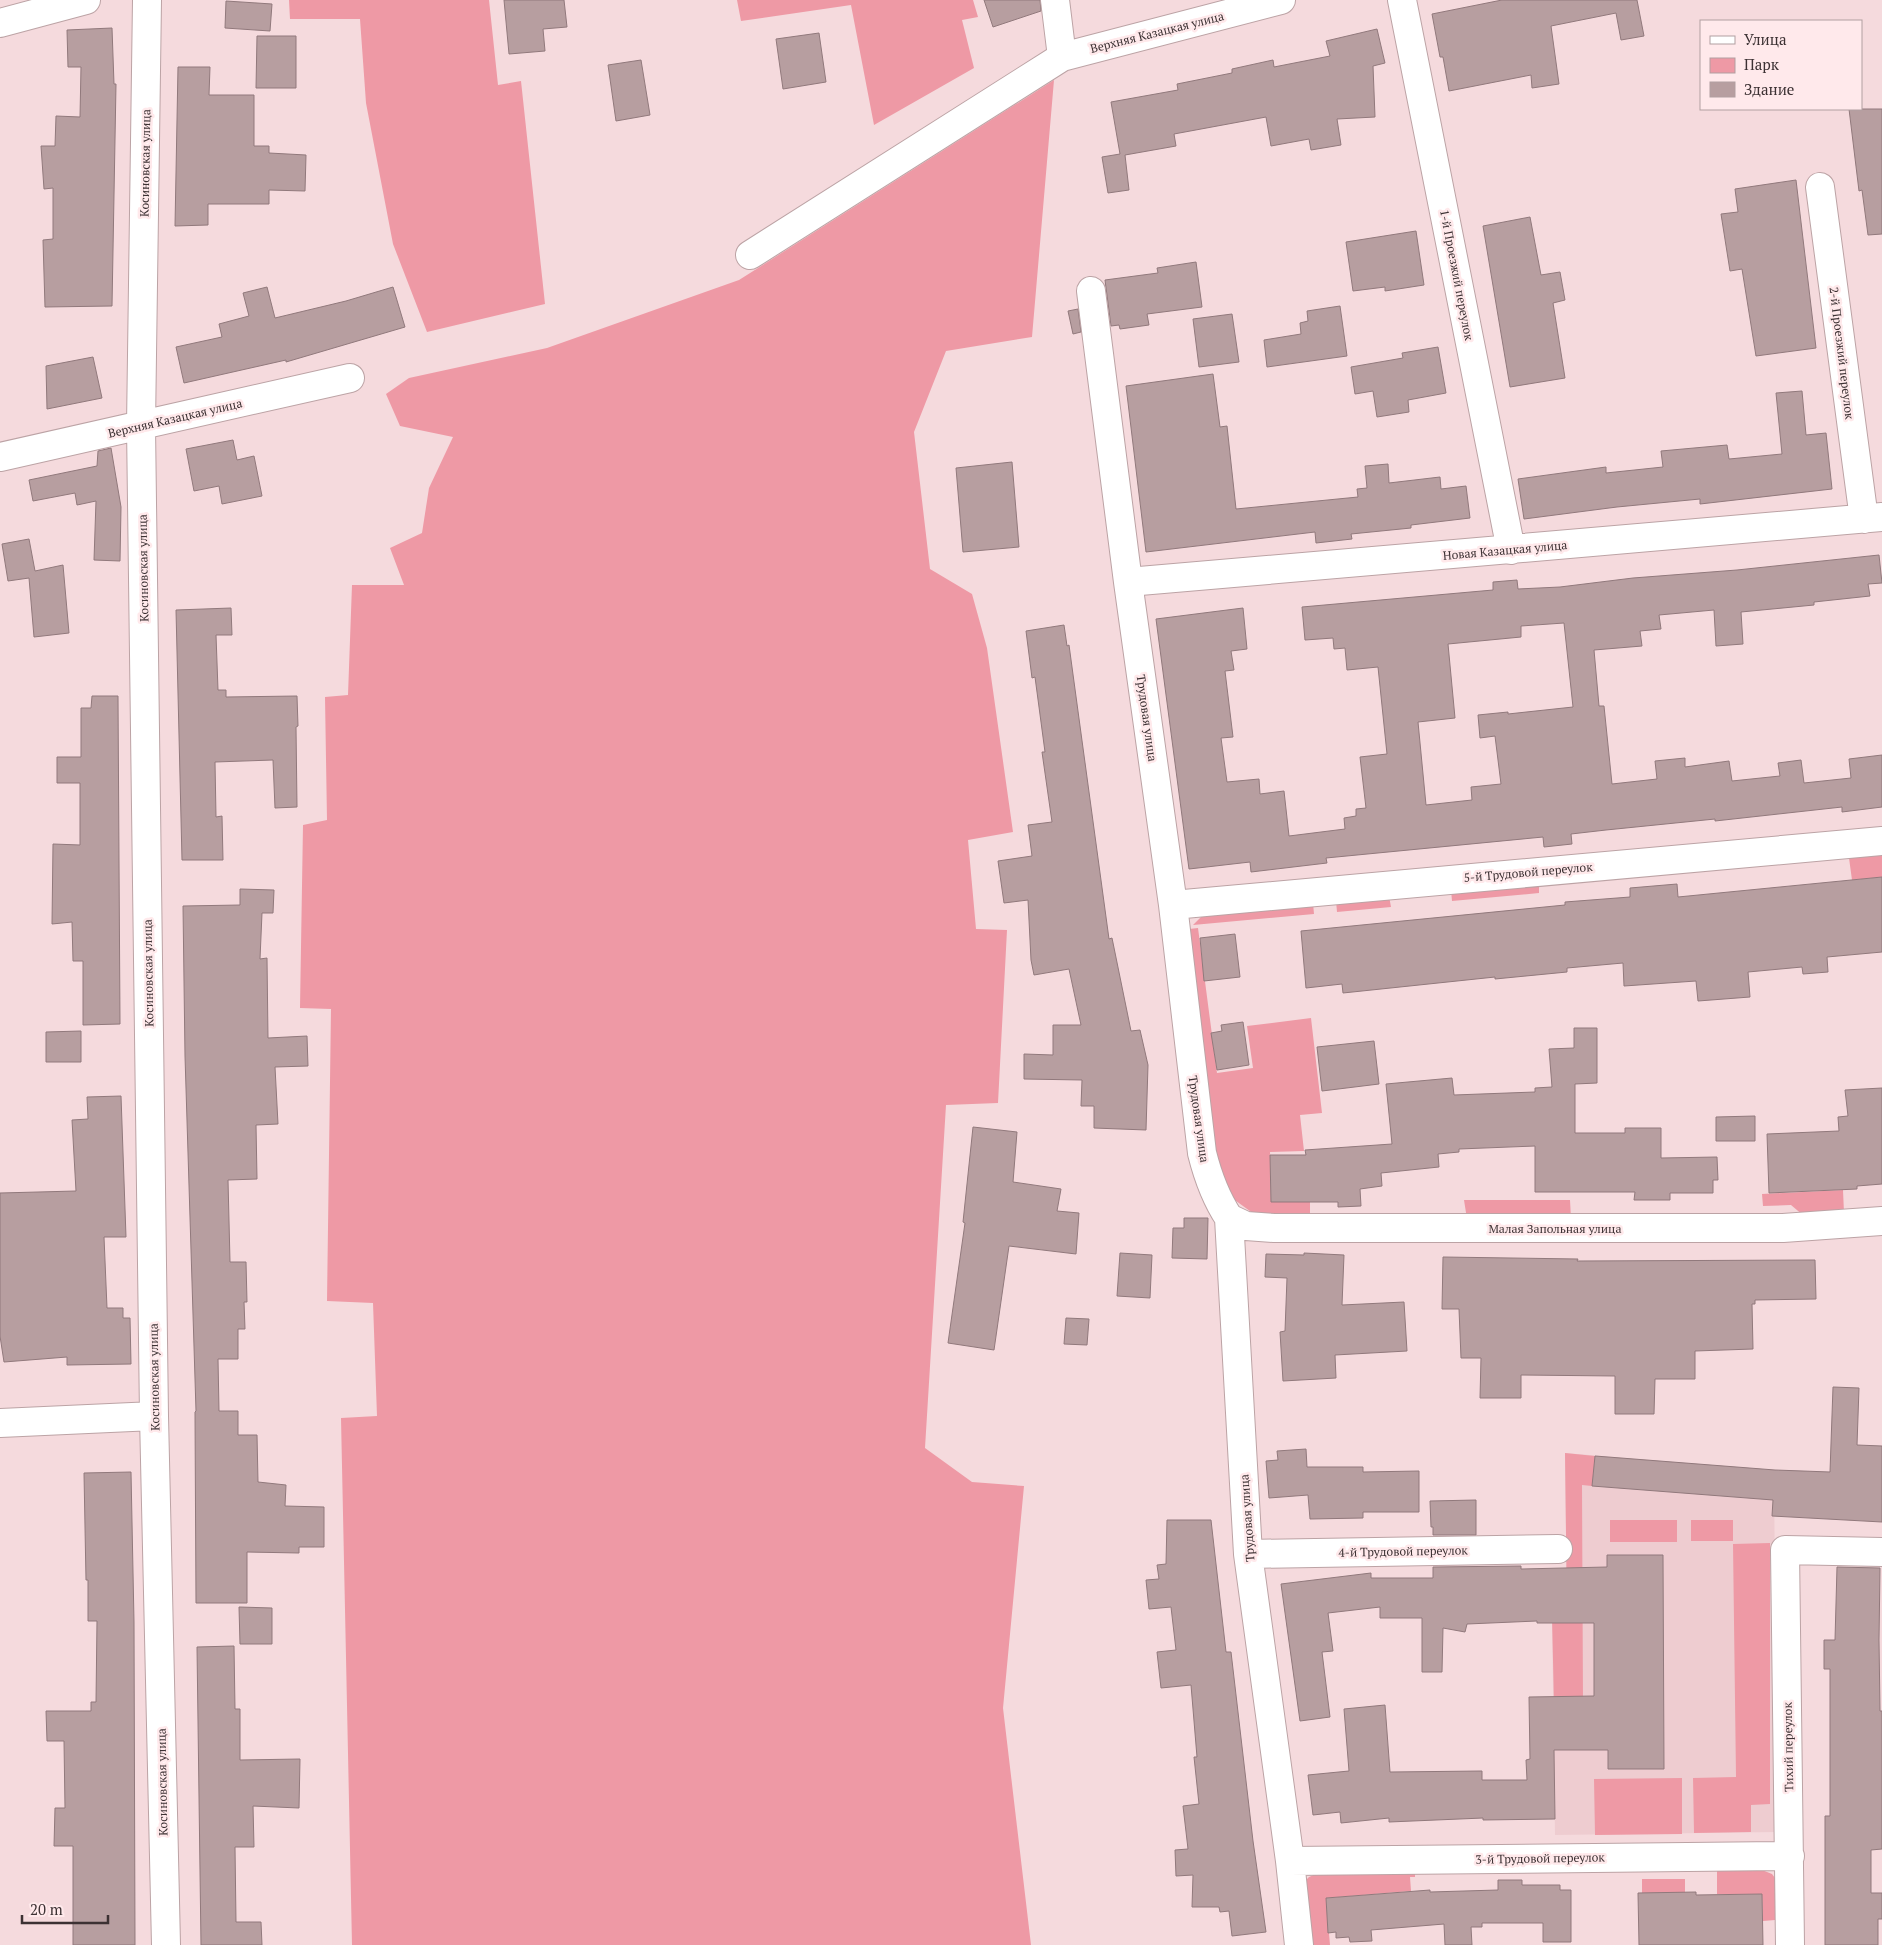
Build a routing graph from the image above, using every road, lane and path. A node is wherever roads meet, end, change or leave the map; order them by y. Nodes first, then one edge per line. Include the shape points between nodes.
1 (86, 0) edge
2 (148, 0) edge
3 (1055, 0) edge
4 (1281, 0) edge
5 (1402, 0) edge
6 (0, 23) edge
7 (1062, 57) junction
8 (1820, 187) dead end
9 (750, 256) dead end
10 (1091, 291) dead end
11 (350, 378) dead end
12 (141, 426) junction
13 (0, 457) edge
14 (1873, 518) edge
15 (1511, 550) junction
16 (1128, 582) junction
17 (1882, 841) edge
18 (1174, 905) junction
19 (1229, 1218) junction
20 (1882, 1221) edge
21 (154, 1416) junction
22 (0, 1422) edge
23 (1558, 1549) dead end
24 (1882, 1552) edge
25 (1248, 1554) junction
26 (1790, 1856) junction
27 (1290, 1861) junction
28 (166, 1945) edge
29 (1299, 1945) edge
30 (1790, 1945) edge

1 - 6 street
2 - 12 street, Косиновская улица
3 - 7 street
4 - 7 street, Верхняя Казацкая улица
5 - 15 street, 1-й Проезжий переулок
7 - 9 street, Верхняя Казацкая улица
8 - 14 street, 2-й Проезжий переулок
10 - 16 street, Трудовая улица
11 - 12 street, Верхняя Казацкая улица
12 - 13 street, Верхняя Казацкая улица
12 - 21 street, Косиновская улица
14 - 15 street, Новая Казацкая улица
15 - 16 street, Новая Казацкая улица
16 - 18 street, Трудовая улица
17 - 18 street, 5-й Трудовой переулок
18 - 19 street, Трудовая улица via 1202,1153 1209,1181
19 - 20 street, Малая Запольная улица via 1246,1226 1274,1228 1784,1228
19 - 25 street, Трудовая улица
21 - 22 street
21 - 28 street, Косиновская улица
23 - 25 street, 4-й Трудовой переулок
24 - 26 street, Тихий переулок via 1785,1550
25 - 27 street, Трудовая улица
26 - 27 street, 3-й Трудовой переулок
26 - 30 street, Тихий переулок
27 - 29 street, Трудовая улица

